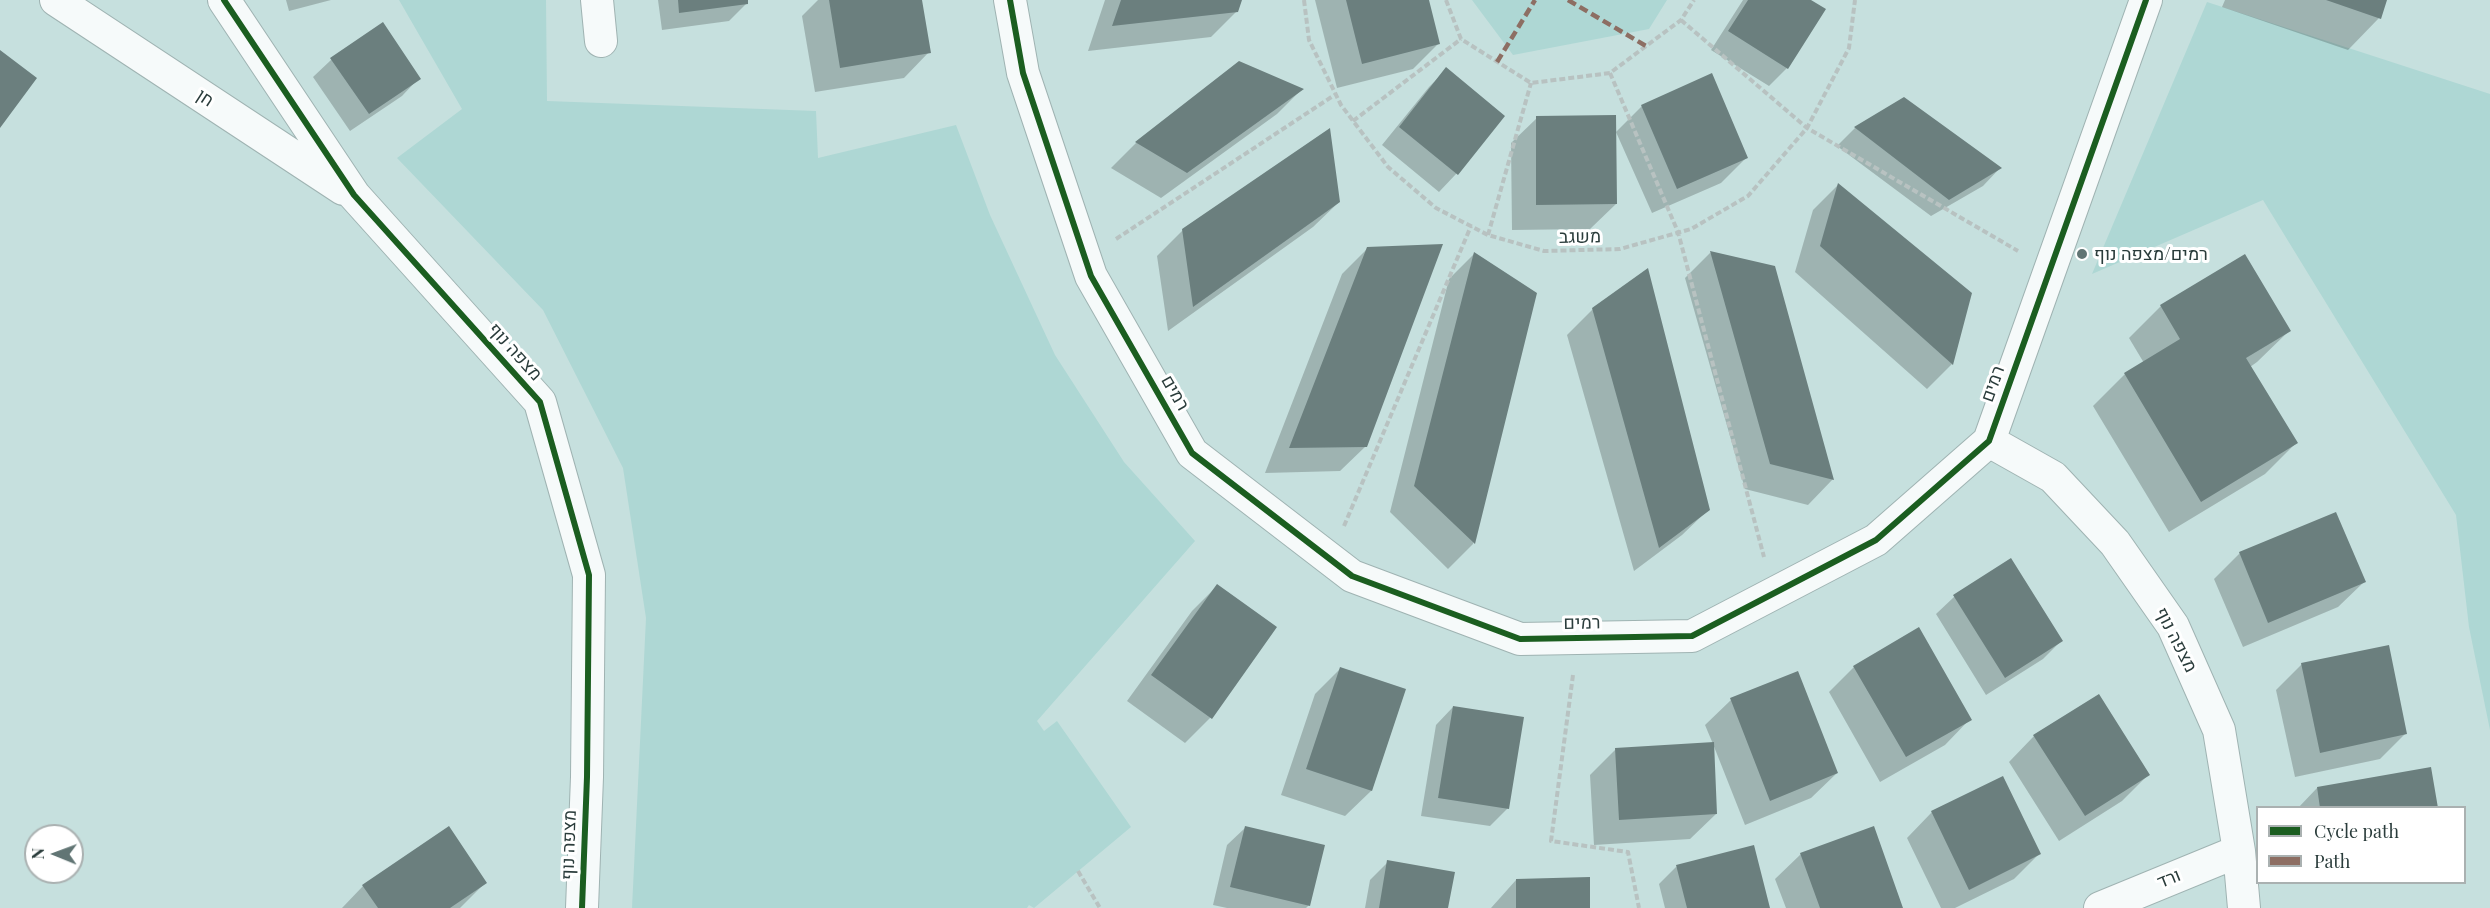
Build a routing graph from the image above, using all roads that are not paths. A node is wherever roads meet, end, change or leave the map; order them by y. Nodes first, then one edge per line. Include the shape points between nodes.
1 (56, 0) edge
2 (224, 0) edge
3 (597, 0) edge
4 (1010, 0) edge
5 (2146, 0) edge
6 (601, 41) dead end
7 (354, 195) junction
8 (1989, 441) junction
9 (2239, 851) junction
10 (582, 908) edge
11 (2100, 908) edge
12 (2244, 908) edge

1 - 7 street, חן
2 - 7 street, מצפה נוף
3 - 6 street
4 - 8 street, רמים via 1023,73 1091,276 1192,453 1353,576 1520,639 1692,636 1876,540
5 - 8 street, רמים
7 - 10 street, מצפה נוף via 540,402 590,575
8 - 9 street, מצפה נוף via 2053,477 2115,543 2173,626 2219,730
9 - 11 street, ורד
9 - 12 street, מצפה נוף

